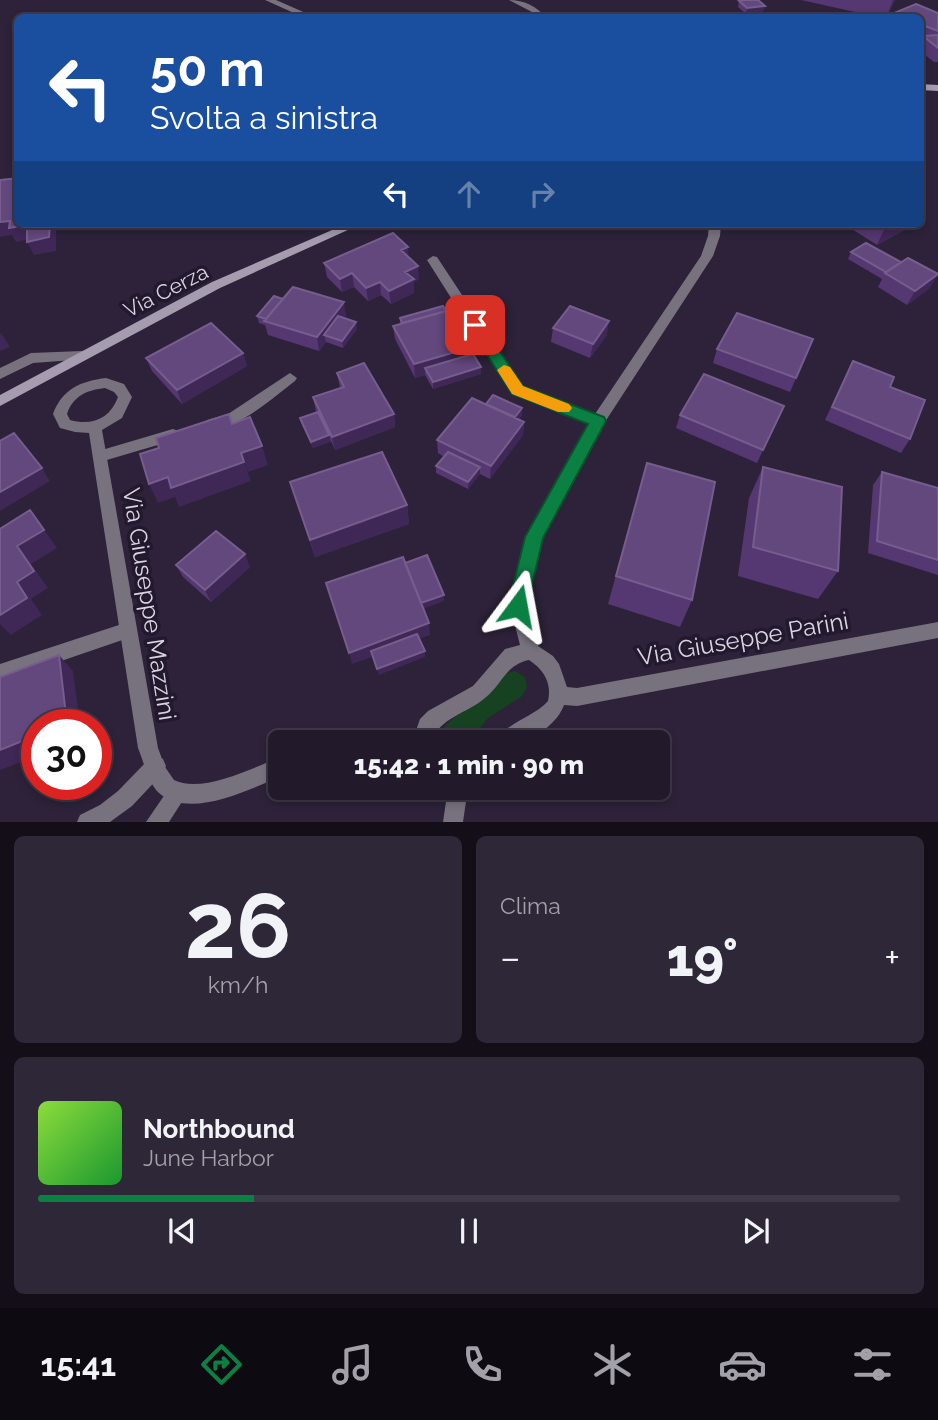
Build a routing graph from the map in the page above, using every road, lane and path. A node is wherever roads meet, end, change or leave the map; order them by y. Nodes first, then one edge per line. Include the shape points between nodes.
1 (269, 0) edge
2 (513, 0) edge
3 (303, 14) edge
4 (539, 14) edge
5 (346, 228) edge
6 (715, 228) edge
7 (433, 260) dead end
8 (82, 356) junction
9 (0, 374) edge
10 (290, 378) dead end
11 (0, 401) edge
12 (598, 421) junction
13 (95, 428) dead end
14 (100, 456) junction
15 (128, 630) junction
16 (938, 630) edge
17 (531, 651) junction
18 (0, 673) edge
19 (558, 696) junction
20 (426, 730) edge
21 (519, 730) edge
22 (156, 766) junction
23 (268, 771) edge
24 (171, 789) junction
25 (456, 800) edge
26 (87, 821) edge
27 (156, 821) edge
28 (453, 821) edge

1 - 3 street
2 - 4 street
5 - 8 main road, Via Cerza via 216,285
6 - 12 street via 706,256
7 - 12 street via 517,390
8 - 9 street via 31,358
8 - 11 main road, Via Cerza
10 - 14 street via 233,418
12 - 17 street via 534,537 518,606
13 - 14 street, Via Giuseppe Mazzini
14 - 15 street, Via Giuseppe Mazzini
15 - 18 street
15 - 22 street, Via Giuseppe Mazzini via 148,748
16 - 19 street, Via Giuseppe Parini via 577,697
17 - 19 street via 552,668
17 - 20 street via 511,655 479,692 435,718
19 - 21 street via 550,714
22 - 24 street, Via Giuseppe Mazzini
22 - 26 street via 136,790 102,816
23 - 24 street via 199,795
24 - 27 street
25 - 28 street

